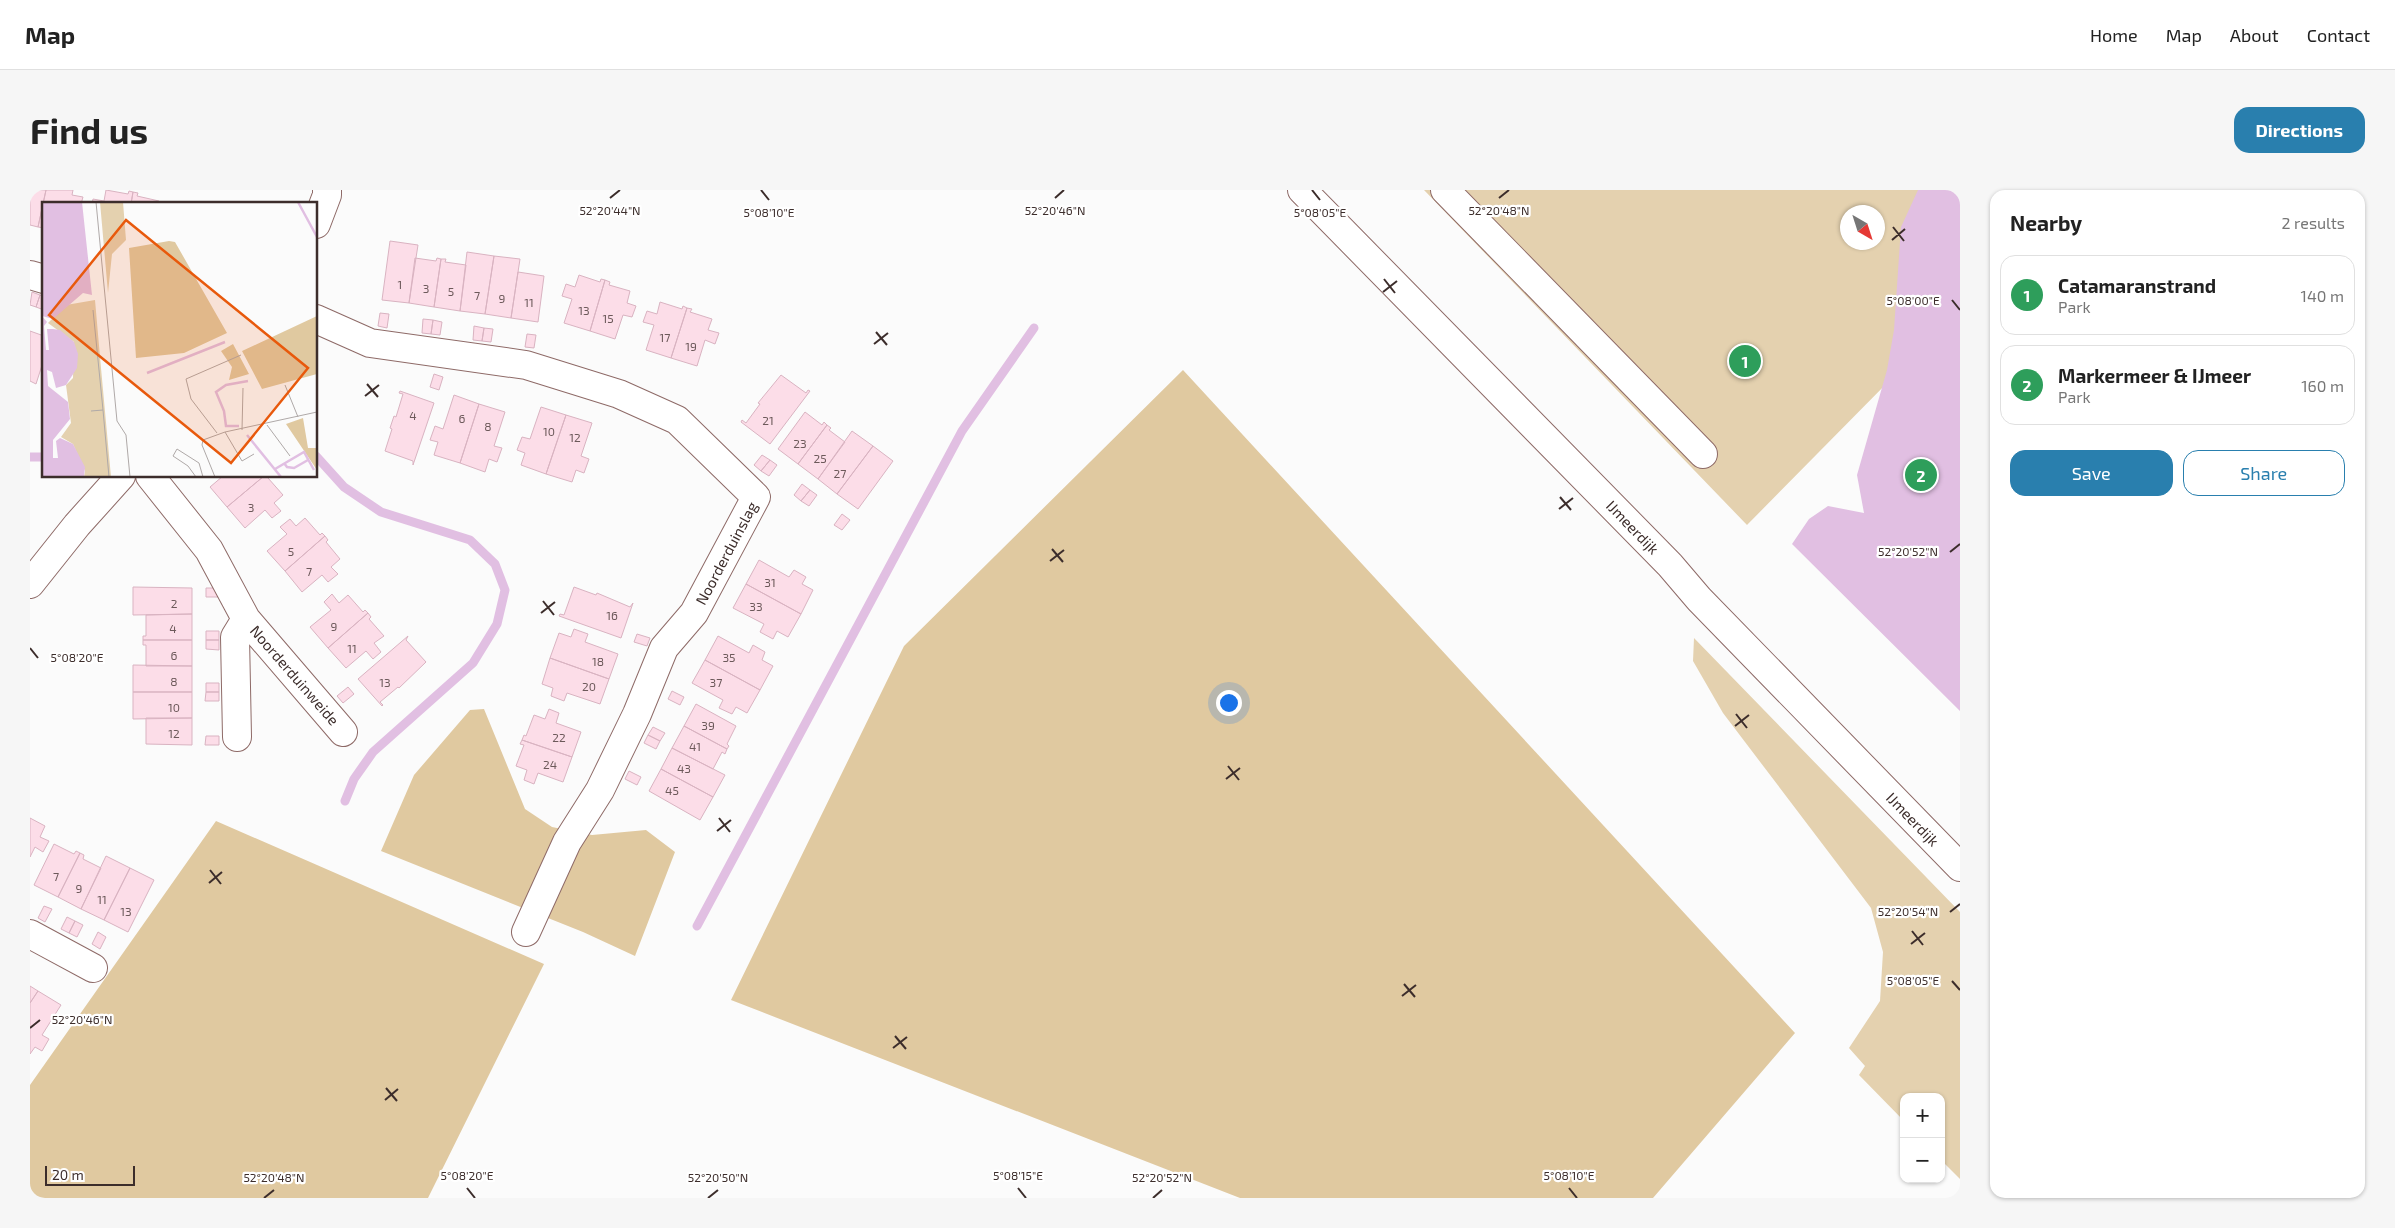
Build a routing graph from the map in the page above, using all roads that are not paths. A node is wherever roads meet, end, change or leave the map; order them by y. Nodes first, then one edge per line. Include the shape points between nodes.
1 (327, 190) edge
2 (1302, 190) edge
3 (1445, 190) edge
4 (318, 219) edge
5 (30, 275) edge
6 (42, 279) edge
7 (318, 320) edge
8 (1702, 454) dead end
9 (118, 478) edge
10 (152, 478) edge
11 (30, 584) edge
12 (246, 619) junction
13 (343, 732) dead end
14 (237, 737) dead end
15 (1960, 867) edge
16 (526, 932) dead end
17 (30, 934) edge
18 (94, 968) dead end

1 - 4 street
2 - 15 street, IJmeerdijk
3 - 8 street
5 - 6 street
7 - 16 street, Noorderduinslag via 370,343 526,365 620,394 677,420 756,497 694,613 664,648 600,790 567,842
9 - 11 street
10 - 12 street, Noorderduinweide via 209,550
12 - 13 street, Noorderduinweide
12 - 14 street, Noorderduinweide via 235,637
17 - 18 street

